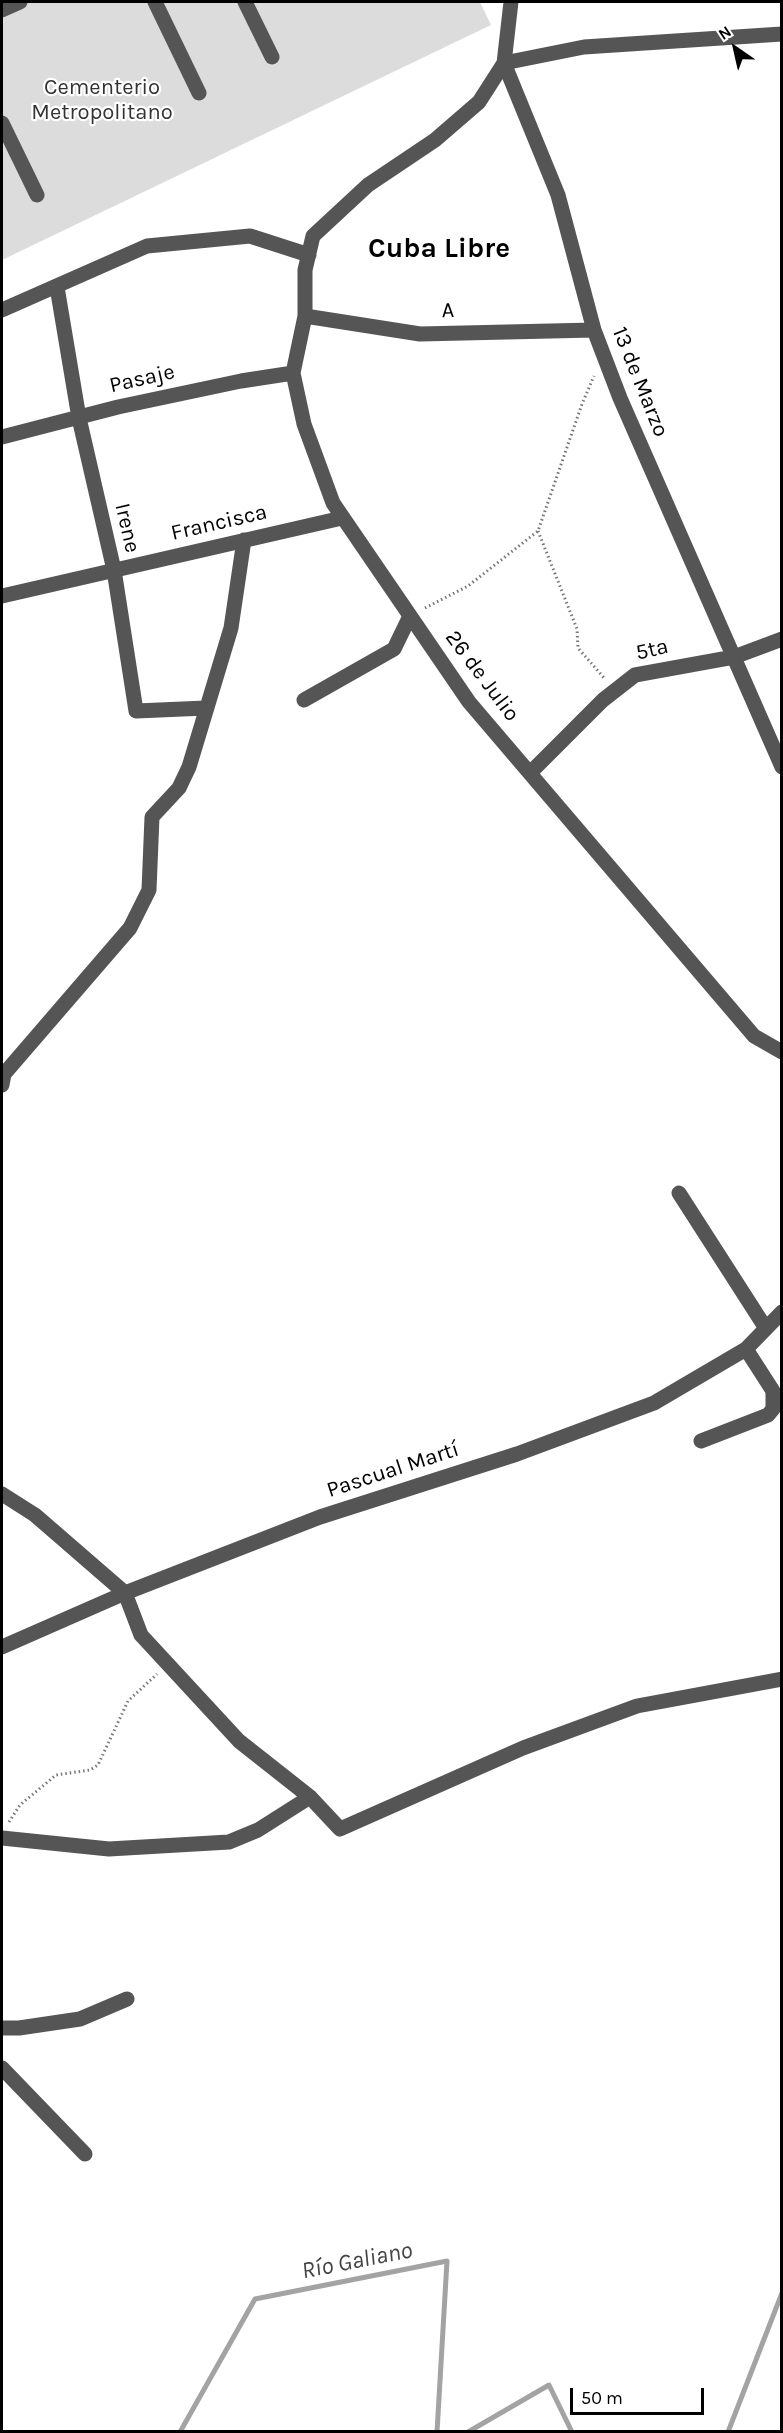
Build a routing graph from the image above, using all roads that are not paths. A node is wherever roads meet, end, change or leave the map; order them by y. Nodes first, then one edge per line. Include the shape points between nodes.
1 (20, 2) edge
2 (154, 2) edge
3 (245, 2) edge
4 (511, 2) edge
5 (2, 10) edge
6 (782, 34) edge
7 (272, 57) dead end
8 (504, 63) junction
9 (200, 93) dead end
10 (2, 123) edge
11 (37, 195) dead end
12 (309, 255) junction
13 (57, 287) junction
14 (2, 310) edge
15 (305, 316) junction
16 (594, 330) junction
17 (293, 373) junction
18 (79, 418) junction
19 (2, 437) edge
20 (342, 518) junction
21 (244, 540) junction
22 (114, 570) junction
23 (3, 593) edge
24 (411, 616) junction
25 (782, 639) edge
26 (734, 657) junction
27 (304, 700) dead end
28 (206, 708) junction
29 (782, 767) edge
30 (530, 773) junction
31 (782, 1052) edge
32 (2, 1077) edge
33 (679, 1192) dead end
34 (782, 1312) edge
35 (765, 1327) junction
36 (747, 1349) junction
37 (701, 1441) dead end
38 (2, 1494) edge
39 (125, 1593) junction
40 (2, 1647) edge
41 (782, 1679) edge
42 (310, 1797) junction
43 (4, 1831) edge
44 (127, 1999) dead end
45 (2, 2028) edge
46 (2, 2068) edge
47 (85, 2154) dead end

1 - 5 street
2 - 9 street
3 - 7 street
4 - 8 street, 13 de Marzo
6 - 8 street via 584,47
8 - 12 street, 26 de Julio via 478,102 435,140 368,185 313,236
8 - 16 street, 13 de Marzo via 558,195
10 - 11 street
12 - 13 street via 250,236 147,246
12 - 15 street, 26 de Julio via 305,270
13 - 14 street
13 - 18 street, Irene
15 - 16 street, A via 420,334
15 - 17 street, 26 de Julio
16 - 26 street, 13 de Marzo
17 - 18 street, Pasaje
17 - 20 street, 26 de Julio via 304,424
18 - 19 street, Pasaje
18 - 22 street, Irene
20 - 21 street, Francisca
20 - 24 street, 26 de Julio
21 - 22 street, Francisca
21 - 28 street via 231,628
22 - 23 street, Francisca
22 - 28 street, Irene via 136,711
24 - 27 street via 394,648
24 - 30 street, 26 de Julio via 469,702
25 - 26 street, 5ta
26 - 29 street, 13 de Marzo
26 - 30 street, 5ta via 635,675
28 - 32 street via 179,788 152,817 149,890 130,928
30 - 31 street, 26 de Julio via 754,1036
33 - 35 street
34 - 35 street, Pascual Martí
35 - 36 street, Pascual Martí
36 - 37 street via 773,1390 773,1409 768,1415
36 - 39 street, Pascual Martí via 654,1403 517,1454 320,1517
38 - 39 street via 35,1515
39 - 40 street, Pascual Martí
39 - 42 street via 141,1635 239,1741
41 - 42 street via 637,1706 524,1748 340,1829
42 - 43 street via 258,1830 229,1842 109,1849
44 - 45 street via 80,2019
46 - 47 street

